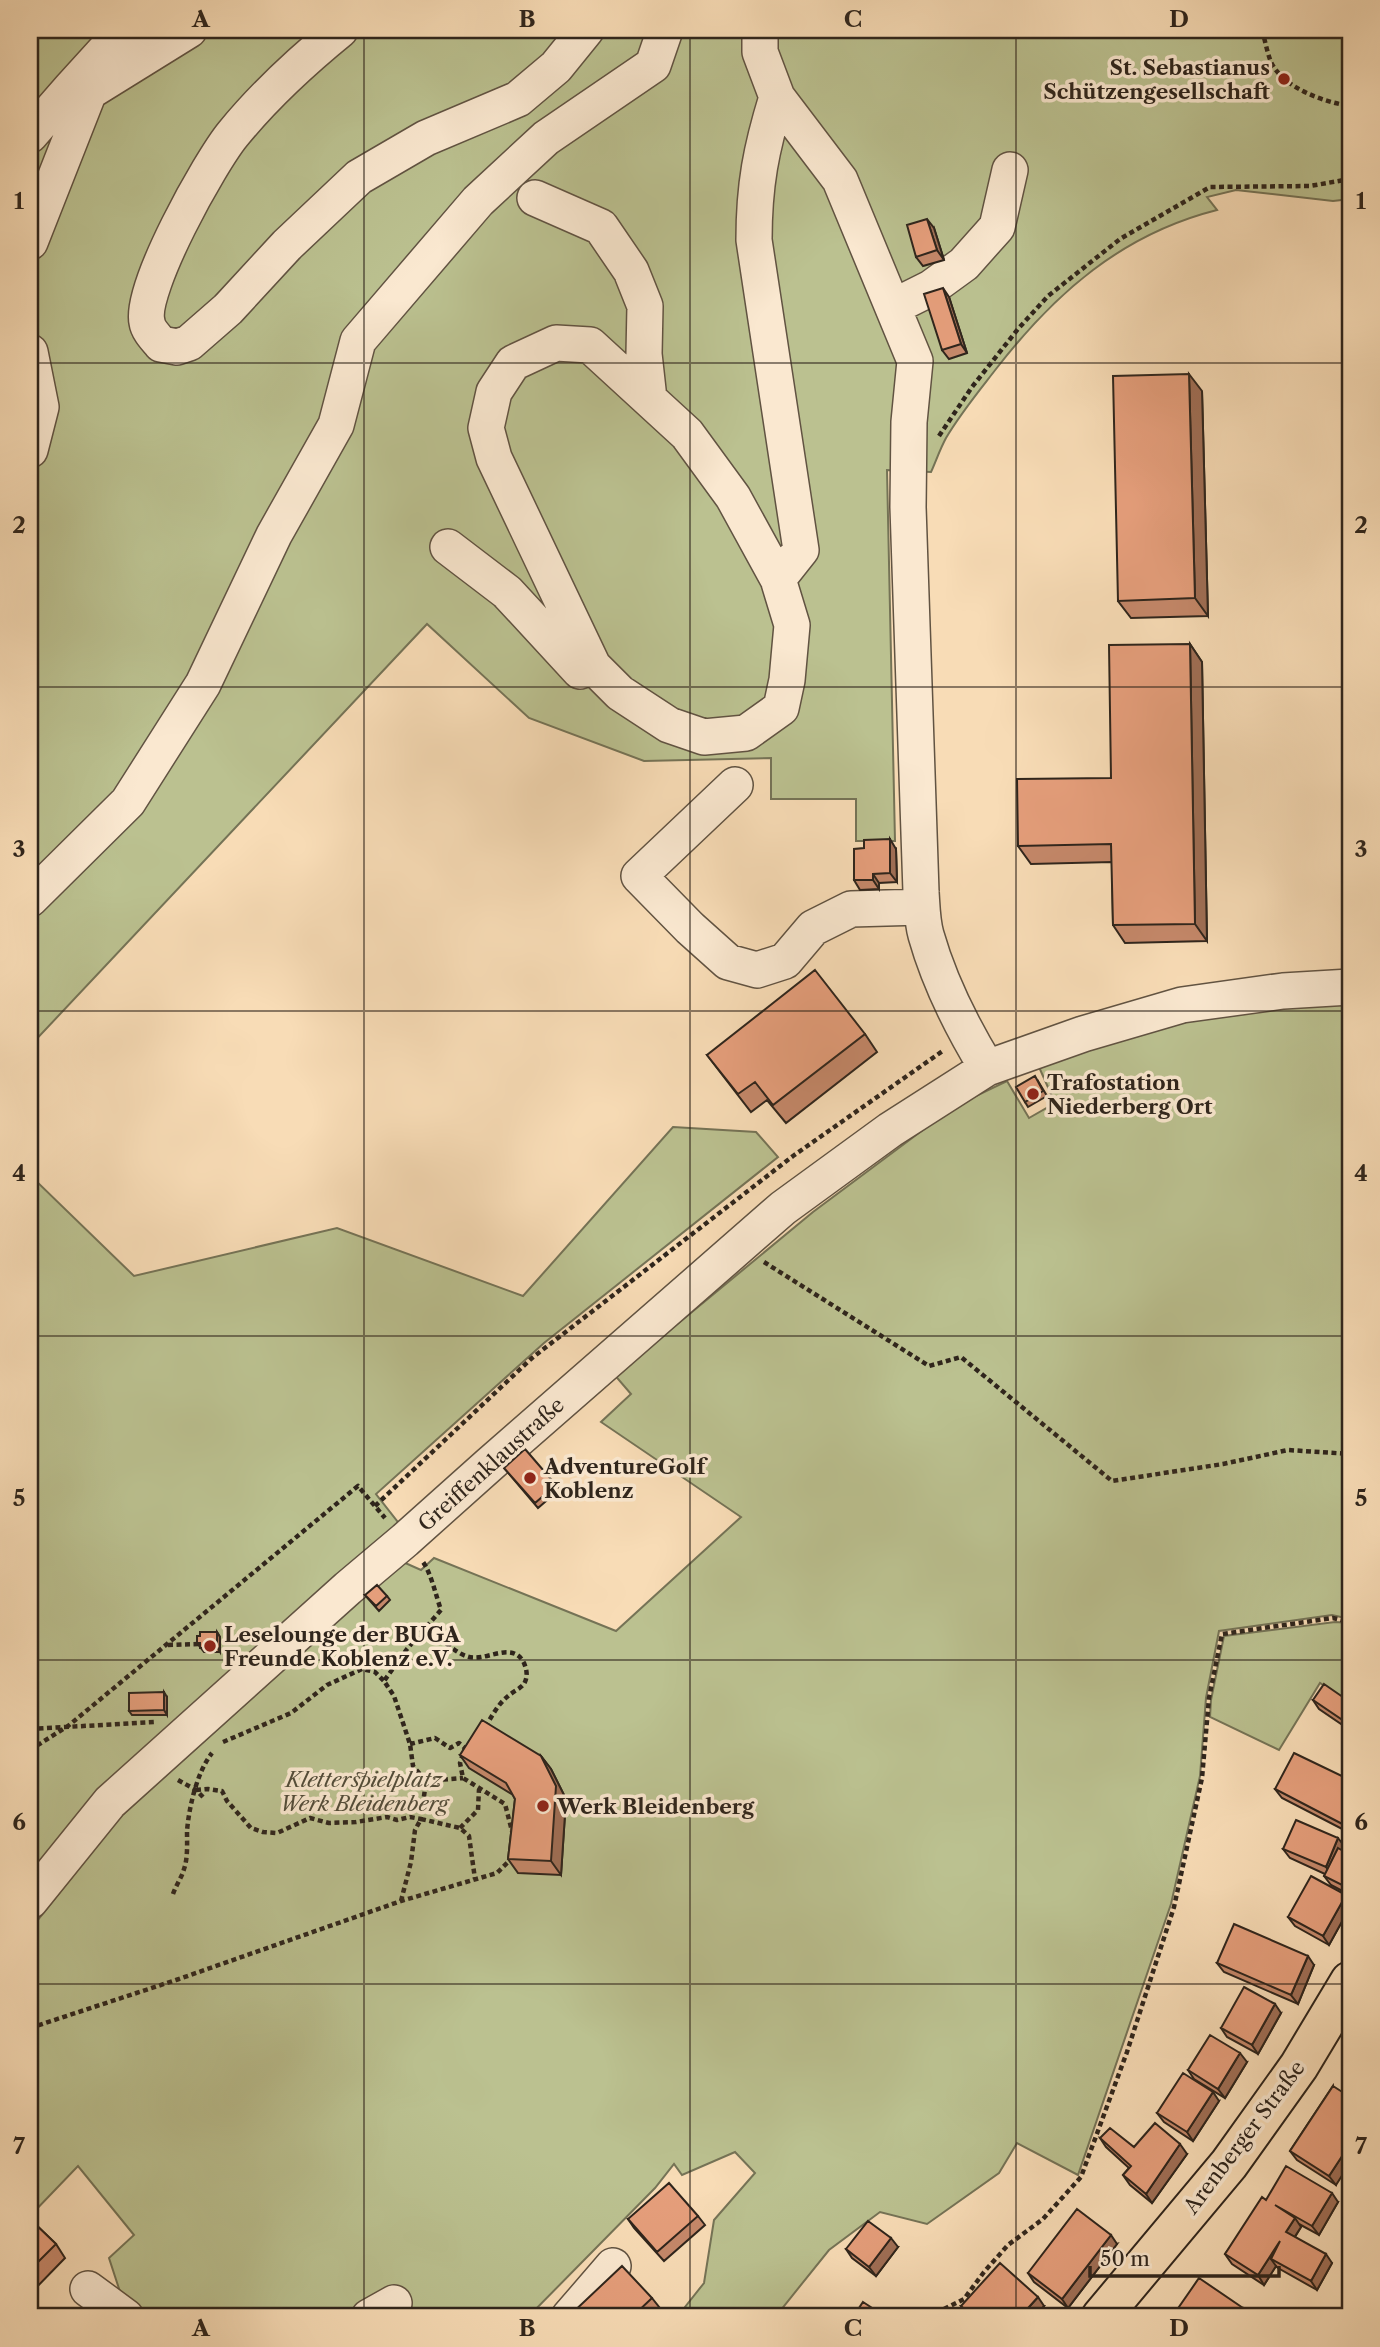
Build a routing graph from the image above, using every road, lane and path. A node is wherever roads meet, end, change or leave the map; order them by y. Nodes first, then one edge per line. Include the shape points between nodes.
1 (130, 30) edge
2 (189, 30) edge
3 (340, 30) edge
4 (586, 30) edge
5 (665, 30) edge
6 (760, 30) edge
7 (1262, 30) edge
8 (80, 90) junction
9 (777, 97) junction
10 (1350, 106) edge
11 (30, 135) edge
12 (1010, 170) dead end
13 (1350, 179) edge
14 (535, 198) dead end
15 (30, 243) edge
16 (893, 307) junction
17 (30, 352) edge
18 (649, 399) junction
19 (938, 437) dead end
20 (30, 450) edge
21 (448, 547) dead end
22 (778, 579) junction
23 (593, 666) junction
24 (735, 785) dead end
25 (30, 899) edge
26 (922, 907) junction
27 (1350, 987) edge
28 (967, 1035) junction
29 (987, 1068) junction
30 (703, 1226) junction
31 (740, 1247) junction
32 (1350, 1454) edge
33 (375, 1506) junction
34 (405, 1540) junction
35 (1350, 1622) edge
36 (427, 1627) junction
37 (200, 1644) edge
38 (167, 1645) junction
39 (384, 1681) junction
40 (155, 1722) dead end
41 (68, 1726) junction
42 (30, 1729) edge
43 (483, 1729) edge
44 (410, 1744) junction
45 (30, 1750) edge
46 (468, 1752) edge
47 (460, 1763) junction
48 (177, 1771) dead end
49 (463, 1778) junction
50 (426, 1782) junction
51 (479, 1788) junction
52 (196, 1790) junction
53 (204, 1798) dead end
54 (421, 1819) junction
55 (460, 1828) junction
56 (514, 1838) edge
57 (512, 1850) edge
58 (475, 1880) junction
59 (173, 1894) dead end
60 (30, 1901) edge
61 (401, 1901) junction
62 (1350, 1981) edge
63 (30, 2028) edge
64 (613, 2266) dead end
65 (88, 2289) dead end
66 (944, 2309) dead end
67 (126, 2317) edge
68 (569, 2317) edge
69 (1101, 2317) edge

1 - 8 street via 111,44
2 - 8 street
3 - 4 street via 303,61 232,135 192,198 147,304 146,322 161,344 177,347 190,343 359,177 426,138 518,99 556,67
5 - 25 street via 653,65 546,138 478,201 358,341 336,425 274,535 203,684 128,802
6 - 9 street via 760,52
7 - 10 path via 1272,64 1294,87
8 - 11 street
8 - 15 street
9 - 16 street via 840,180
9 - 22 street via 754,196 754,240 801,550
12 - 16 street via 997,227 964,264
13 - 19 path via 1311,186 1210,187 1120,239 1048,296 972,387
14 - 18 street via 601,227 631,271 645,306
16 - 26 street via 915,361 908,507
17 - 20 street via 41,407
18 - 22 street via 687,434 733,497
18 - 23 street via 590,345 556,343 513,363 494,392 486,428 494,458
21 - 23 street via 507,592 580,671
22 - 23 street via 792,625 787,680 781,708 746,733 704,737 669,725 620,693
24 - 26 street via 639,876 728,961 757,970 785,961 813,929 851,909
26 - 28 street via 925,933
27 - 29 street, Greiffenklaustraße via 1283,991 1182,1006
28 - 29 street
28 - 30 path via 793,1156
29 - 31 street, Greiffenklaustraße via 890,1130 783,1209
30 - 31 path
30 - 33 path via 532,1358
31 - 32 path via 929,1366 961,1357 1112,1480 1288,1450
31 - 34 street, Greiffenklaustraße
33 - 34 path
33 - 38 path via 358,1486
34 - 36 path via 429,1570 441,1610
34 - 60 street, Greiffenklaustraße via 110,1802
35 - 66 path via 1333,1618 1222,1634 1209,1698 1202,1778 1174,1907 1081,2177 1043,2219 1008,2245 964,2299
36 - 39 path
36 - 43 path via 464,1656 477,1660 512,1652 520,1656 527,1676 523,1685 505,1698
37 - 38 path
38 - 41 path
39 - 44 path via 394,1696
39 - 52 path via 375,1672 362,1669 327,1685 291,1713 225,1741 205,1761
40 - 41 path
41 - 42 path
41 - 45 path
44 - 47 path via 435,1738 450,1748 459,1743 465,1748
44 - 50 path via 413,1766
46 - 47 path
47 - 49 path
48 - 52 path via 178,1780
49 - 50 path
49 - 51 path
50 - 54 path
51 - 55 path via 478,1810
51 - 56 path via 505,1804
52 - 53 path
52 - 54 path via 222,1791 251,1828 263,1832 277,1833 310,1818 329,1823
52 - 59 path via 184,1869
54 - 55 path
54 - 61 path
55 - 58 path via 469,1836
57 - 58 path via 497,1873
58 - 61 path
61 - 63 path
62 - 69 main road, Arenberger Straße via 1299,2066 1229,2164
64 - 68 street
65 - 67 street

